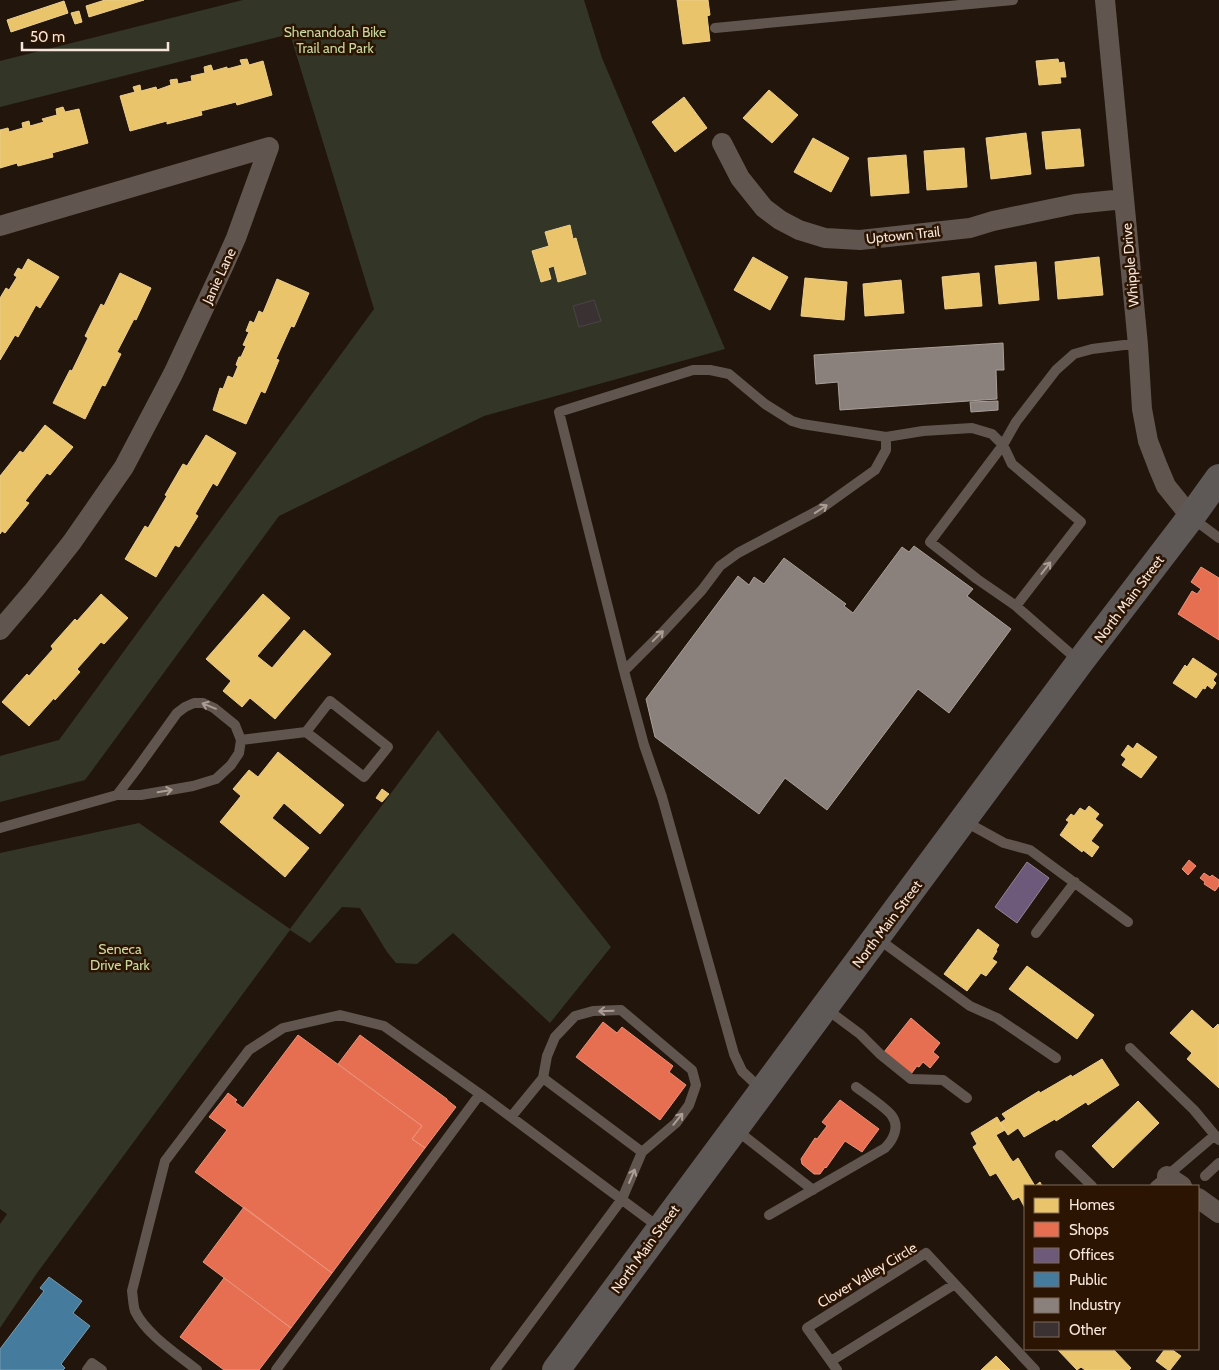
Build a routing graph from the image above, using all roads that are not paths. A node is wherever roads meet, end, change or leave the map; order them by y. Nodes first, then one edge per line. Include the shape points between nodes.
1 (1013, 0) edge
2 (1105, 0) edge
3 (715, 28) dead end
4 (722, 143) dead end
5 (1124, 199) junction
6 (0, 226) edge
7 (1138, 345) junction
8 (886, 437) junction
9 (1003, 445) junction
10 (1219, 478) edge
11 (1191, 517) junction
12 (1219, 538) edge
13 (1016, 606) junction
14 (0, 630) edge
15 (1080, 662) junction
16 (624, 671) junction
17 (306, 732) junction
18 (241, 740) junction
19 (117, 795) junction
20 (964, 820) junction
21 (0, 828) edge
22 (1075, 882) junction
23 (1128, 922) dead end
24 (1036, 933) dead end
25 (876, 938) junction
26 (825, 1007) junction
27 (1130, 1048) dead end
28 (1056, 1058) dead end
29 (543, 1078) junction
30 (856, 1087) dead end
31 (763, 1090) junction
32 (480, 1094) junction
33 (967, 1098) dead end
34 (511, 1117) junction
35 (734, 1129) junction
36 (1217, 1138) edge
37 (642, 1152) junction
38 (1060, 1155) dead end
39 (1219, 1163) edge
40 (1206, 1176) dead end
41 (1168, 1183) edge
42 (1091, 1185) edge
43 (813, 1190) junction
44 (622, 1199) junction
45 (1199, 1199) edge
46 (1219, 1213) edge
47 (769, 1215) dead end
48 (660, 1228) junction
49 (955, 1284) junction
50 (830, 1361) junction
51 (87, 1370) edge
52 (102, 1370) edge
53 (196, 1370) edge
54 (276, 1370) edge
55 (495, 1370) edge
56 (556, 1370) edge
57 (837, 1370) edge
58 (1035, 1370) edge

1 - 3 lane
2 - 5 street, Whipple Drive
4 - 5 street, Uptown Trail via 740,178 764,208 799,230 825,238 860,240 970,228 1075,204
5 - 7 street, Whipple Drive
6 - 14 street, Janie Lane via 269,147 224,265 173,374 124,467 72,542
7 - 9 lane via 1074,354 1056,370 1016,422
7 - 11 street, Whipple Drive via 1142,409 1148,441 1166,486
8 - 9 lane via 972,428 992,434
16 -> 8 lane via 702,590 720,566 819,510 875,470 886,450
8 - 16 lane via 792,421 765,404 729,374 710,370 693,370 559,412
13 -> 9 lane via 1081,522 1012,464
9 - 13 lane via 930,542
10 - 11 main road, North Main Street
11 - 12 lane
11 - 15 main road, North Main Street
13 - 15 lane
15 - 20 main road, North Main Street
16 - 31 lane via 734,1054 742,1071
17 - 17 lane via 364,777 388,747 330,701
17 - 18 lane
19 -> 18 lane via 141,795 216,779 239,753
18 -> 19 lane via 235,725 214,708 194,703 177,713
19 - 21 lane
20 - 22 lane via 1004,843 1030,850
20 - 25 main road, North Main Street
22 - 23 lane
22 - 24 lane
25 - 26 main road, North Main Street
25 - 28 lane via 970,1006 996,1018
26 - 31 main road, North Main Street
26 - 33 lane via 911,1079 943,1080
27 - 36 lane via 1194,1110
29 - 34 lane
29 - 37 lane
37 -> 29 lane via 676,1123 689,1105 696,1085 692,1070 621,1010 593,1011 575,1016 555,1037
30 - 43 lane via 892,1116 895,1127 893,1139 885,1148
31 - 35 main road, North Main Street
32 - 34 lane
32 - 53 lane via 384,1026 340,1015 283,1028 249,1050 165,1161 132,1291 135,1310 145,1326
32 - 54 lane
34 - 44 lane
35 - 43 lane
35 - 48 main road, North Main Street
36 - 41 lane
44 -> 37 lane
38 - 42 lane
39 - 40 lane
43 - 47 lane
44 - 48 lane
44 - 55 lane
45 - 46 street
48 - 56 main road, North Main Street
49 - 50 lane
49 - 50 lane, Clover Valley Circle via 926,1253 807,1328
49 - 58 lane, Clover Valley Circle
50 - 57 lane, Clover Valley Circle
51 - 52 lane via 92,1363

